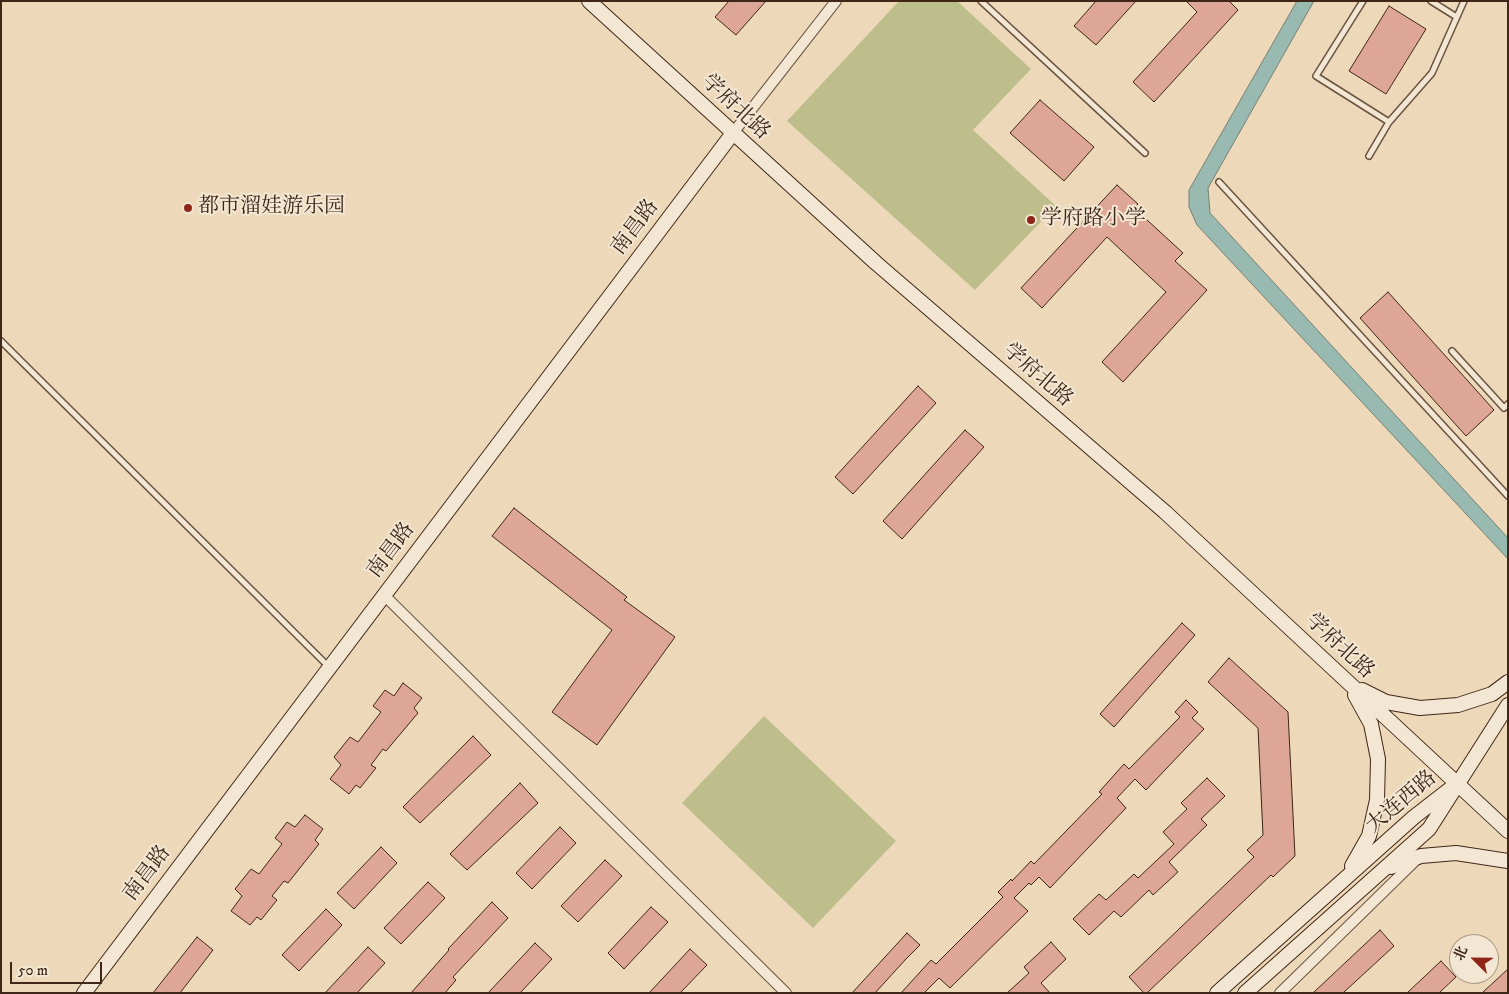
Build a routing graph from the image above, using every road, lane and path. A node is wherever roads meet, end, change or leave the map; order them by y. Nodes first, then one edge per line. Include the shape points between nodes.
1 (589, 1) edge
2 (836, 1) edge
3 (981, 1) edge
4 (1363, 1) edge
5 (1431, 1) edge
6 (1464, 1) edge
7 (1455, 16) junction
8 (1389, 122) junction
9 (732, 133) junction
10 (1145, 153) dead end
11 (1369, 156) dead end
12 (1219, 182) dead end
13 (1, 341) edge
14 (1452, 352) dead end
15 (1508, 404) edge
16 (1508, 496) edge
17 (384, 595) junction
18 (329, 668) junction
19 (1508, 682) edge
20 (1349, 684) junction
21 (1508, 705) edge
22 (1456, 784) junction
23 (1508, 831) edge
24 (1421, 856) junction
25 (1508, 861) edge
26 (1384, 870) junction
27 (1334, 888) junction
28 (84, 993) edge
29 (786, 993) edge
30 (1217, 993) edge
31 (1245, 993) edge
32 (1280, 993) edge

1 - 9 street, 学府北路
2 - 9 street
3 - 10 lane
4 - 8 lane via 1316,76
5 - 7 lane
6 - 7 lane
7 - 8 lane via 1432,73
8 - 11 lane
9 - 17 street, 南昌路
9 - 20 street, 学府北路 via 876,263 1165,512
12 - 16 lane
13 - 18 lane
14 - 15 lane via 1504,408
17 - 18 street, 南昌路
17 - 29 street
18 - 28 street, 南昌路
19 - 20 street via 1492,694 1458,705 1420,708 1386,702
20 - 22 street, 学府北路
20 - 27 street via 1371,724 1378,760 1377,800 1368,836 1356,860
21 - 22 street
22 - 23 street, 学府北路
22 - 26 street, 大连西路 via 1429,829
22 - 27 street, 大连西路
24 - 25 street via 1456,853
24 - 26 street
24 - 32 street
26 - 31 street, 大连西路
27 - 30 street, 大连西路

